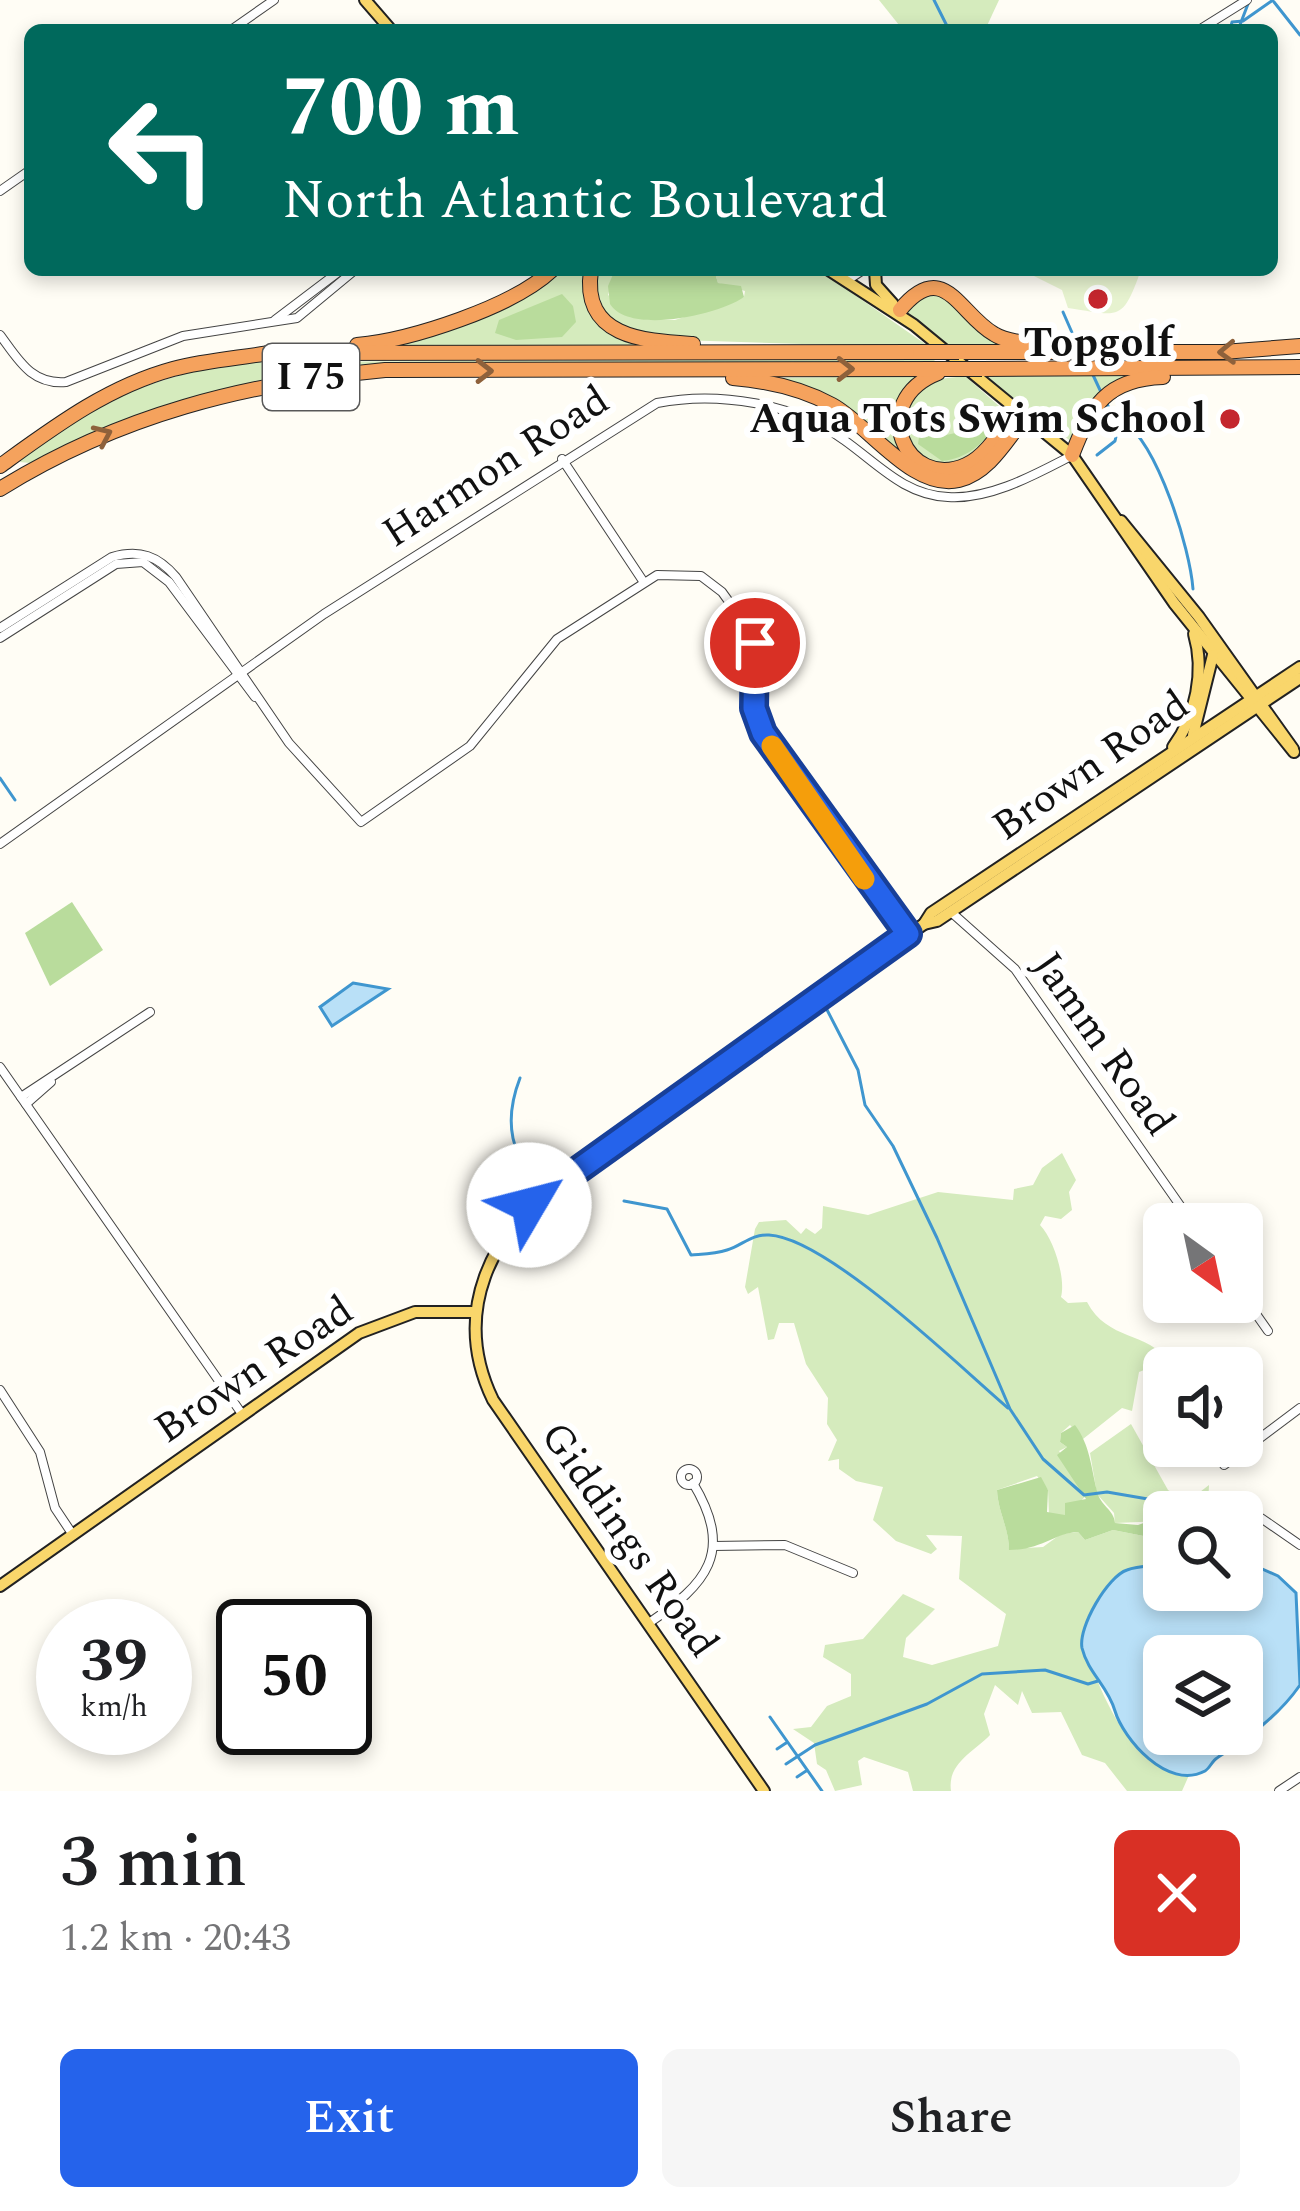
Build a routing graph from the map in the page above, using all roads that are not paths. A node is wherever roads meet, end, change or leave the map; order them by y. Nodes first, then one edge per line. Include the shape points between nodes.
1 (274, 0) edge
2 (365, 0) edge
3 (1246, 0) edge
4 (240, 24) edge
5 (387, 24) edge
6 (1208, 24) edge
7 (334, 276) edge
8 (348, 276) edge
9 (543, 276) edge
10 (591, 276) edge
11 (855, 276) edge
12 (855, 276) edge
13 (875, 276) edge
14 (899, 311) junction
15 (268, 323) junction
16 (0, 334) edge
17 (1300, 346) edge
18 (848, 351) junction
19 (1096, 351) junction
20 (268, 353) junction
21 (1154, 366) junction
22 (948, 369) junction
23 (1300, 370) edge
24 (686, 372) junction
25 (1126, 375) junction
26 (1022, 412) junction
27 (1072, 455) junction
28 (562, 459) junction
29 (0, 466) edge
30 (0, 489) edge
31 (1121, 521) junction
32 (643, 581) junction
33 (1191, 625) junction
34 (0, 628) edge
35 (1211, 633) junction
36 (0, 638) edge
37 (1213, 654) junction
38 (1300, 667) edge
39 (240, 674) junction
40 (1300, 679) edge
41 (1255, 700) junction
42 (1192, 737) junction
43 (1168, 754) junction
44 (1184, 754) junction
45 (1297, 755) edge
46 (1081, 814) junction
47 (0, 844) edge
48 (1034, 858) junction
49 (949, 907) junction
50 (904, 937) junction
51 (150, 1012) dead end
52 (0, 1067) edge
53 (23, 1101) junction
54 (1178, 1203) edge
55 (476, 1312) junction
56 (1262, 1323) edge
57 (1268, 1331) dead end
58 (0, 1390) edge
59 (1300, 1408) edge
60 (242, 1414) junction
61 (1263, 1436) edge
62 (694, 1484) dead end
63 (1263, 1519) edge
64 (74, 1534) junction
65 (1300, 1545) edge
66 (713, 1546) junction
67 (853, 1573) dead end
68 (0, 1586) edge
69 (647, 1624) junction
70 (1300, 1778) edge
71 (764, 1791) edge
72 (1279, 1791) edge

1 - 4 street
2 - 5 main road
3 - 6 street
7 - 15 street
8 - 15 street via 307,313
9 - 20 highway via 520,293 412,334
10 - 18 highway via 595,310 628,338
11 - 14 main road
12 - 14 main road
13 - 14 main road
14 - 19 highway via 917,293 941,289 1006,340
14 - 26 main road
15 - 16 street via 183,336 58,383 29,373
17 -> 21 highway, I 75
18 - 19 highway, I 75, bridge
18 - 20 highway, I 75
19 - 21 highway, I 75 via 1130,352
20 - 29 highway, I 75 via 128,385
21 - 23 highway, I 75
21 - 25 highway
24 -> 22 highway, I 75
22 - 25 highway, I 75, bridge
22 - 26 highway via 912,387 899,412 904,446 926,465 967,465
24 - 26 highway via 805,392 942,481 982,469
30 -> 24 highway, I 75 via 128,424 292,379 385,370
25 - 27 highway via 1095,402
26 - 27 main road
27 - 28 street, Harmon Road via 984,493 934,496 903,485 807,418 687,398 644,407
27 - 31 main road
28 - 32 street
28 - 39 street, Harmon Road
31 - 33 main road
31 - 35 main road
32 - 39 street via 557,639 470,746 367,821 340,803
32 - 50 street via 685,573 722,592 755,643 754,708 763,733
33 - 37 main road
33 - 43 main road via 1200,669 1186,724
34 - 39 street via 112,557 145,554 176,578
35 - 37 main road
35 - 41 main road
36 - 39 street via 116,564 143,562
37 - 41 main road
37 - 42 main road
38 - 41 main road, Brown Road
39 - 47 street, Harmon Road
40 - 41 main road, Brown Road
41 - 42 main road, Brown Road
41 - 44 main road, Brown Road
41 - 45 main road
42 - 43 main road, Brown Road
42 - 44 main road
43 - 46 main road, Brown Road
44 - 48 main road, Brown Road
46 - 48 main road
46 - 49 main road, Brown Road
48 - 49 main road, Brown Road
49 - 50 main road, Brown Road
49 - 54 street, Jamm Road via 1004,954
50 - 55 main road, Brown Road via 529,1205 493,1252
51 - 53 street
52 - 53 street
53 - 60 street
55 - 60 main road, Brown Road via 424,1311 378,1324
55 - 69 main road, Giddings Road via 480,1364 495,1403
56 - 57 street
58 - 64 street via 40,1452 55,1508
59 - 61 street
60 - 64 main road, Brown Road
62 - 66 street
63 - 65 street
64 - 68 main road, Brown Road
66 - 67 street via 785,1545
66 - 69 street via 699,1585
69 - 71 main road, Giddings Road
70 - 72 street

